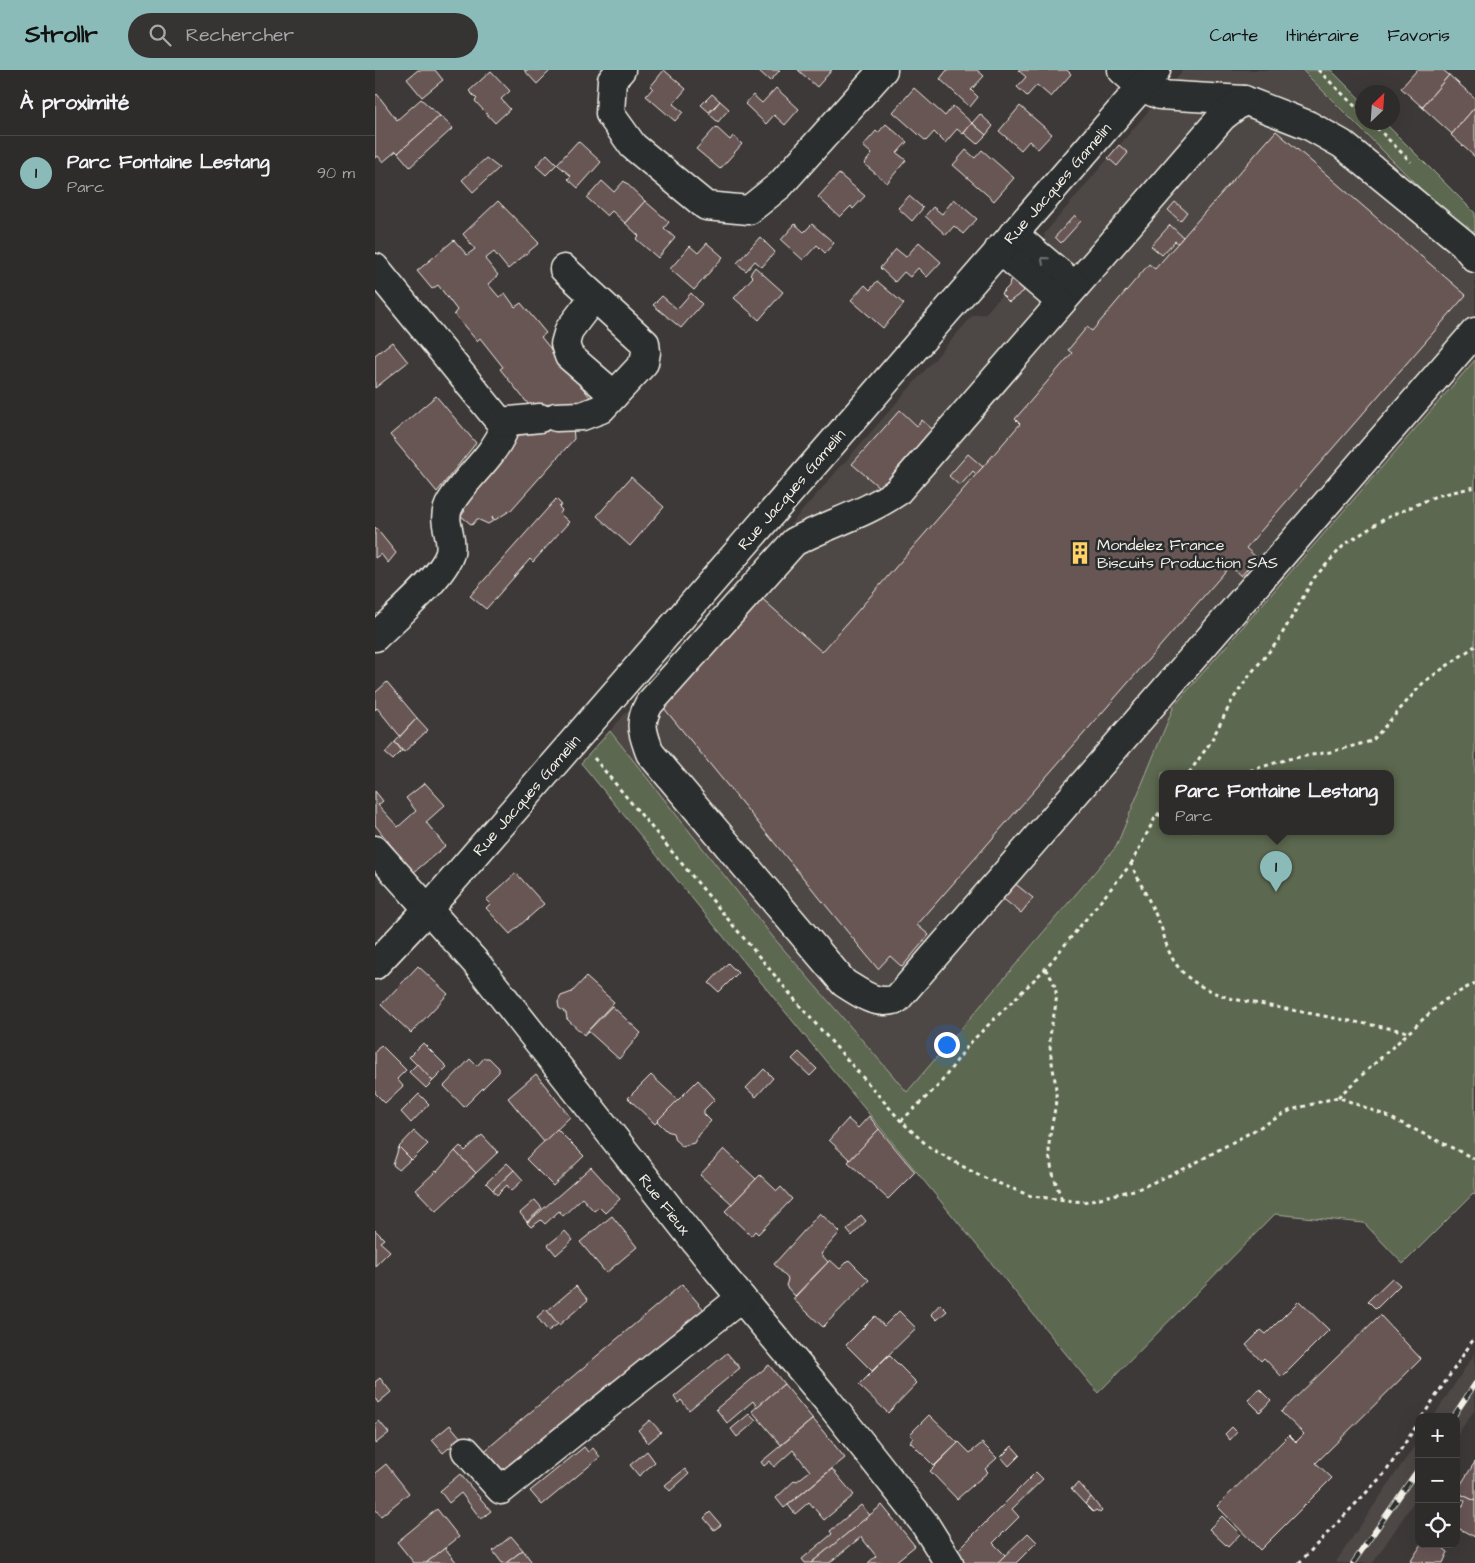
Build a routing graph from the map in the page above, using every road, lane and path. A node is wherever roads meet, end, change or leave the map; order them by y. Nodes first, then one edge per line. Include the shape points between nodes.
1 (621, 70) edge
2 (883, 70) edge
3 (1318, 70) edge
4 (1139, 76) edge
5 (1244, 100) junction
6 (1355, 106) edge
7 (1006, 241) junction
8 (1475, 258) edge
9 (564, 269) dead end
10 (379, 283) edge
11 (1068, 294) junction
12 (594, 297) junction
13 (1475, 332) edge
14 (614, 395) junction
15 (500, 422) junction
16 (1475, 487) edge
17 (375, 637) edge
18 (1475, 646) edge
19 (576, 737) junction
20 (1191, 770) edge
21 (1252, 770) edge
22 (1159, 813) edge
23 (1159, 816) edge
24 (1155, 818) junction
25 (375, 850) edge
26 (1131, 864) junction
27 (428, 909) junction
28 (375, 965) edge
29 (1045, 969) junction
30 (1475, 983) edge
31 (1409, 1032) junction
32 (1338, 1097) junction
33 (901, 1121) junction
34 (1475, 1159) edge
35 (1062, 1200) junction
36 (741, 1298) junction
37 (1475, 1337) edge
38 (1426, 1413) edge
39 (1415, 1428) edge
40 (465, 1451) dead end
41 (949, 1563) edge
42 (1299, 1563) edge

1 - 2 street via 612,80 609,114 633,146 706,206 749,210 780,185
3 - 6 path
4 - 5 street via 1161,95
4 - 7 street, Rue Jacques Gamelin
5 - 8 street via 1308,125 1342,144 1463,243
5 - 11 street via 1221,117
7 - 11 street
7 - 19 street, Rue Jacques Gamelin
9 - 12 street
10 - 15 street via 420,326
11 - 13 street via 897,492 877,505 794,542 649,704 641,718 651,753 844,983 871,999 886,1002 897,998
12 - 14 street via 569,330 565,344 569,356
12 - 14 street via 645,344 644,363
14 - 15 street via 601,409 583,416
15 - 17 street via 503,432 497,446 451,501 445,514 452,544 444,568
16 - 20 path via 1436,496 1386,518 1344,545 1313,578 1278,641 1238,693 1211,743
18 - 21 path via 1424,682 1372,741
19 - 27 street, Rue Jacques Gamelin
19 - 33 path via 801,1007
22 - 24 path
23 - 24 path
24 - 26 path
25 - 27 street, Rue Fieux
26 - 29 path
26 - 31 path via 1162,928 1168,951 1181,971 1194,983 1209,992 1233,999
27 - 28 street, Rue Jacques Gamelin
27 - 36 street, Rue Fieux via 477,964
29 - 33 path via 969,1044 939,1085
29 - 35 path via 1057,989 1050,1042 1056,1096 1049,1146 1050,1164
30 - 31 path via 1443,1001
31 - 32 path
32 - 34 path via 1387,1116
32 - 35 path via 1291,1110 1186,1168 1138,1189 1083,1202
33 - 35 path via 929,1148 980,1176 1031,1196
36 - 40 street via 501,1490
36 - 41 street, Rue Fieux via 912,1508
37 - 38 path
39 - 42 path via 1385,1473

